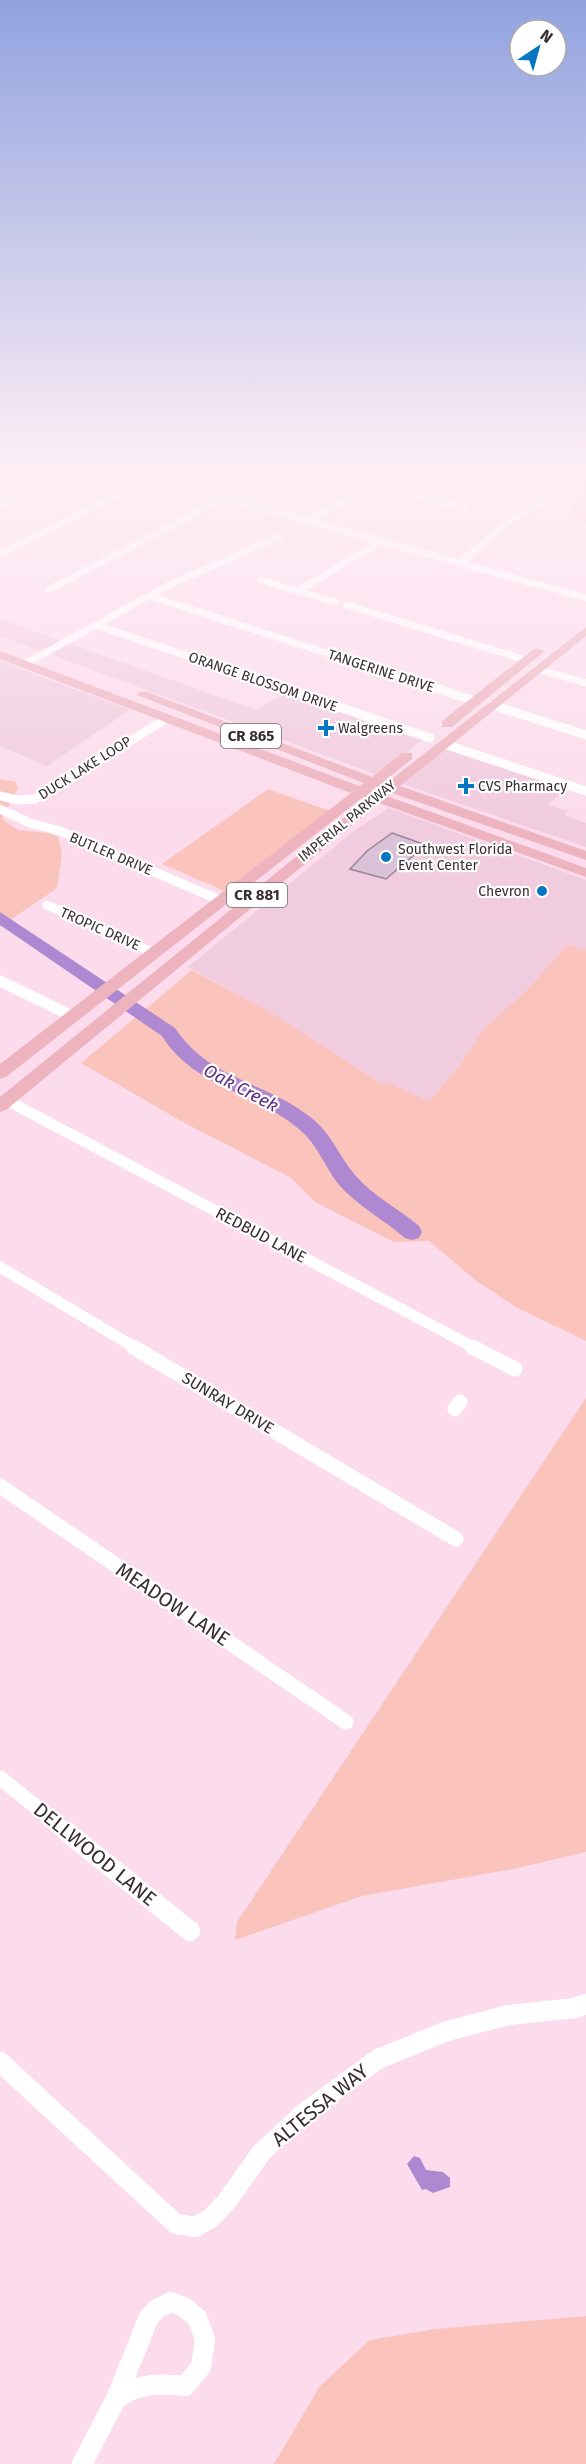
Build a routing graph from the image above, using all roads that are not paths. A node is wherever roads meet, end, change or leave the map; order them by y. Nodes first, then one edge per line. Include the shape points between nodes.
1 (61, 583) edge
2 (173, 583) edge
3 (271, 583) edge
4 (311, 583) edge
5 (532, 583) edge
6 (48, 590) dead end
7 (298, 591) junction
8 (150, 596) junction
9 (586, 598) edge
10 (335, 602) dead end
11 (347, 606) dead end
12 (586, 614) edge
13 (96, 625) junction
14 (583, 635) edge
15 (0, 642) edge
16 (0, 655) edge
17 (39, 656) junction
18 (526, 660) junction
19 (25, 664) junction
20 (62, 665) dead end
21 (537, 669) junction
22 (586, 684) edge
23 (129, 690) dead end
24 (475, 701) junction
25 (492, 705) junction
26 (166, 719) junction
27 (586, 735) edge
28 (430, 738) junction
29 (259, 739) junction
30 (444, 744) junction
31 (390, 787) junction
32 (375, 790) junction
33 (586, 791) edge
34 (362, 792) junction
35 (0, 796) edge
36 (0, 809) edge
37 (586, 856) edge
38 (586, 873) edge
39 (222, 901) junction
40 (47, 905) dead end
41 (218, 928) junction
42 (154, 953) junction
43 (180, 959) junction
44 (0, 981) edge
45 (72, 1016) junction
46 (0, 1073) edge
47 (4, 1103) edge
48 (0, 1267) edge
49 (515, 1369) dead end
50 (0, 1486) edge
51 (456, 1539) dead end
52 (346, 1722) dead end
53 (0, 1778) edge
54 (190, 1931) dead end
55 (586, 2004) edge
56 (0, 2062) edge
57 (116, 2399) junction
58 (82, 2464) edge

1 - 6 street
2 - 8 street
3 - 7 street
4 - 7 street
5 - 9 street
7 - 10 street
8 - 13 street
8 - 24 street, TANGERINE DRIVE
11 - 18 street
12 - 18 main road, IMPERIAL PARKWAY
13 - 17 street
13 - 28 street, ORANGE BLOSSOM DRIVE
14 - 21 main road, IMPERIAL PARKWAY
15 - 17 main road
16 - 19 main road, CR 865
17 - 19 street
17 - 20 main road
18 - 24 main road, IMPERIAL PARKWAY
19 - 26 main road, CR 865
21 - 22 street
21 - 25 main road, IMPERIAL PARKWAY
23 - 29 main road, CR 865
24 - 28 main road, IMPERIAL PARKWAY
25 - 27 street
25 - 30 main road, IMPERIAL PARKWAY
26 - 29 main road via 189,718
26 - 34 main road, CR 865
26 - 35 street, DUCK LAKE LOOP via 35,799
28 - 32 main road, IMPERIAL PARKWAY
29 - 32 main road, CR 865
30 - 31 main road, IMPERIAL PARKWAY
30 - 33 street
31 - 32 main road, IMPERIAL PARKWAY / CR 881
31 - 37 main road
32 - 34 main road, CR 865
32 - 38 main road, CR 865
32 - 41 main road, IMPERIAL PARKWAY / CR 881
34 - 39 main road, IMPERIAL PARKWAY / CR 881
36 - 39 street, BUTLER DRIVE
39 - 41 main road via 228,909
39 - 42 main road, IMPERIAL PARKWAY / CR 881
40 - 42 street, TROPIC DRIVE
41 - 43 main road, IMPERIAL PARKWAY / CR 881
42 - 43 main road
42 - 45 main road, IMPERIAL PARKWAY / CR 881
43 - 47 main road, IMPERIAL PARKWAY / CR 881
44 - 45 street
45 - 46 main road, IMPERIAL PARKWAY / CR 881
47 - 49 street, REDBUD LANE
48 - 51 street, SUNRAY DRIVE
50 - 52 street, MEADOW LANE
53 - 54 street, DELLWOOD LANE
55 - 56 street, ALTESSA WAY via 509,2015 378,2059 304,2113 261,2153 211,2218 195,2227 176,2224
57 - 57 street via 134,2385 185,2386 201,2367 205,2339 197,2318 171,2302 158,2308 149,2317
57 - 58 street

